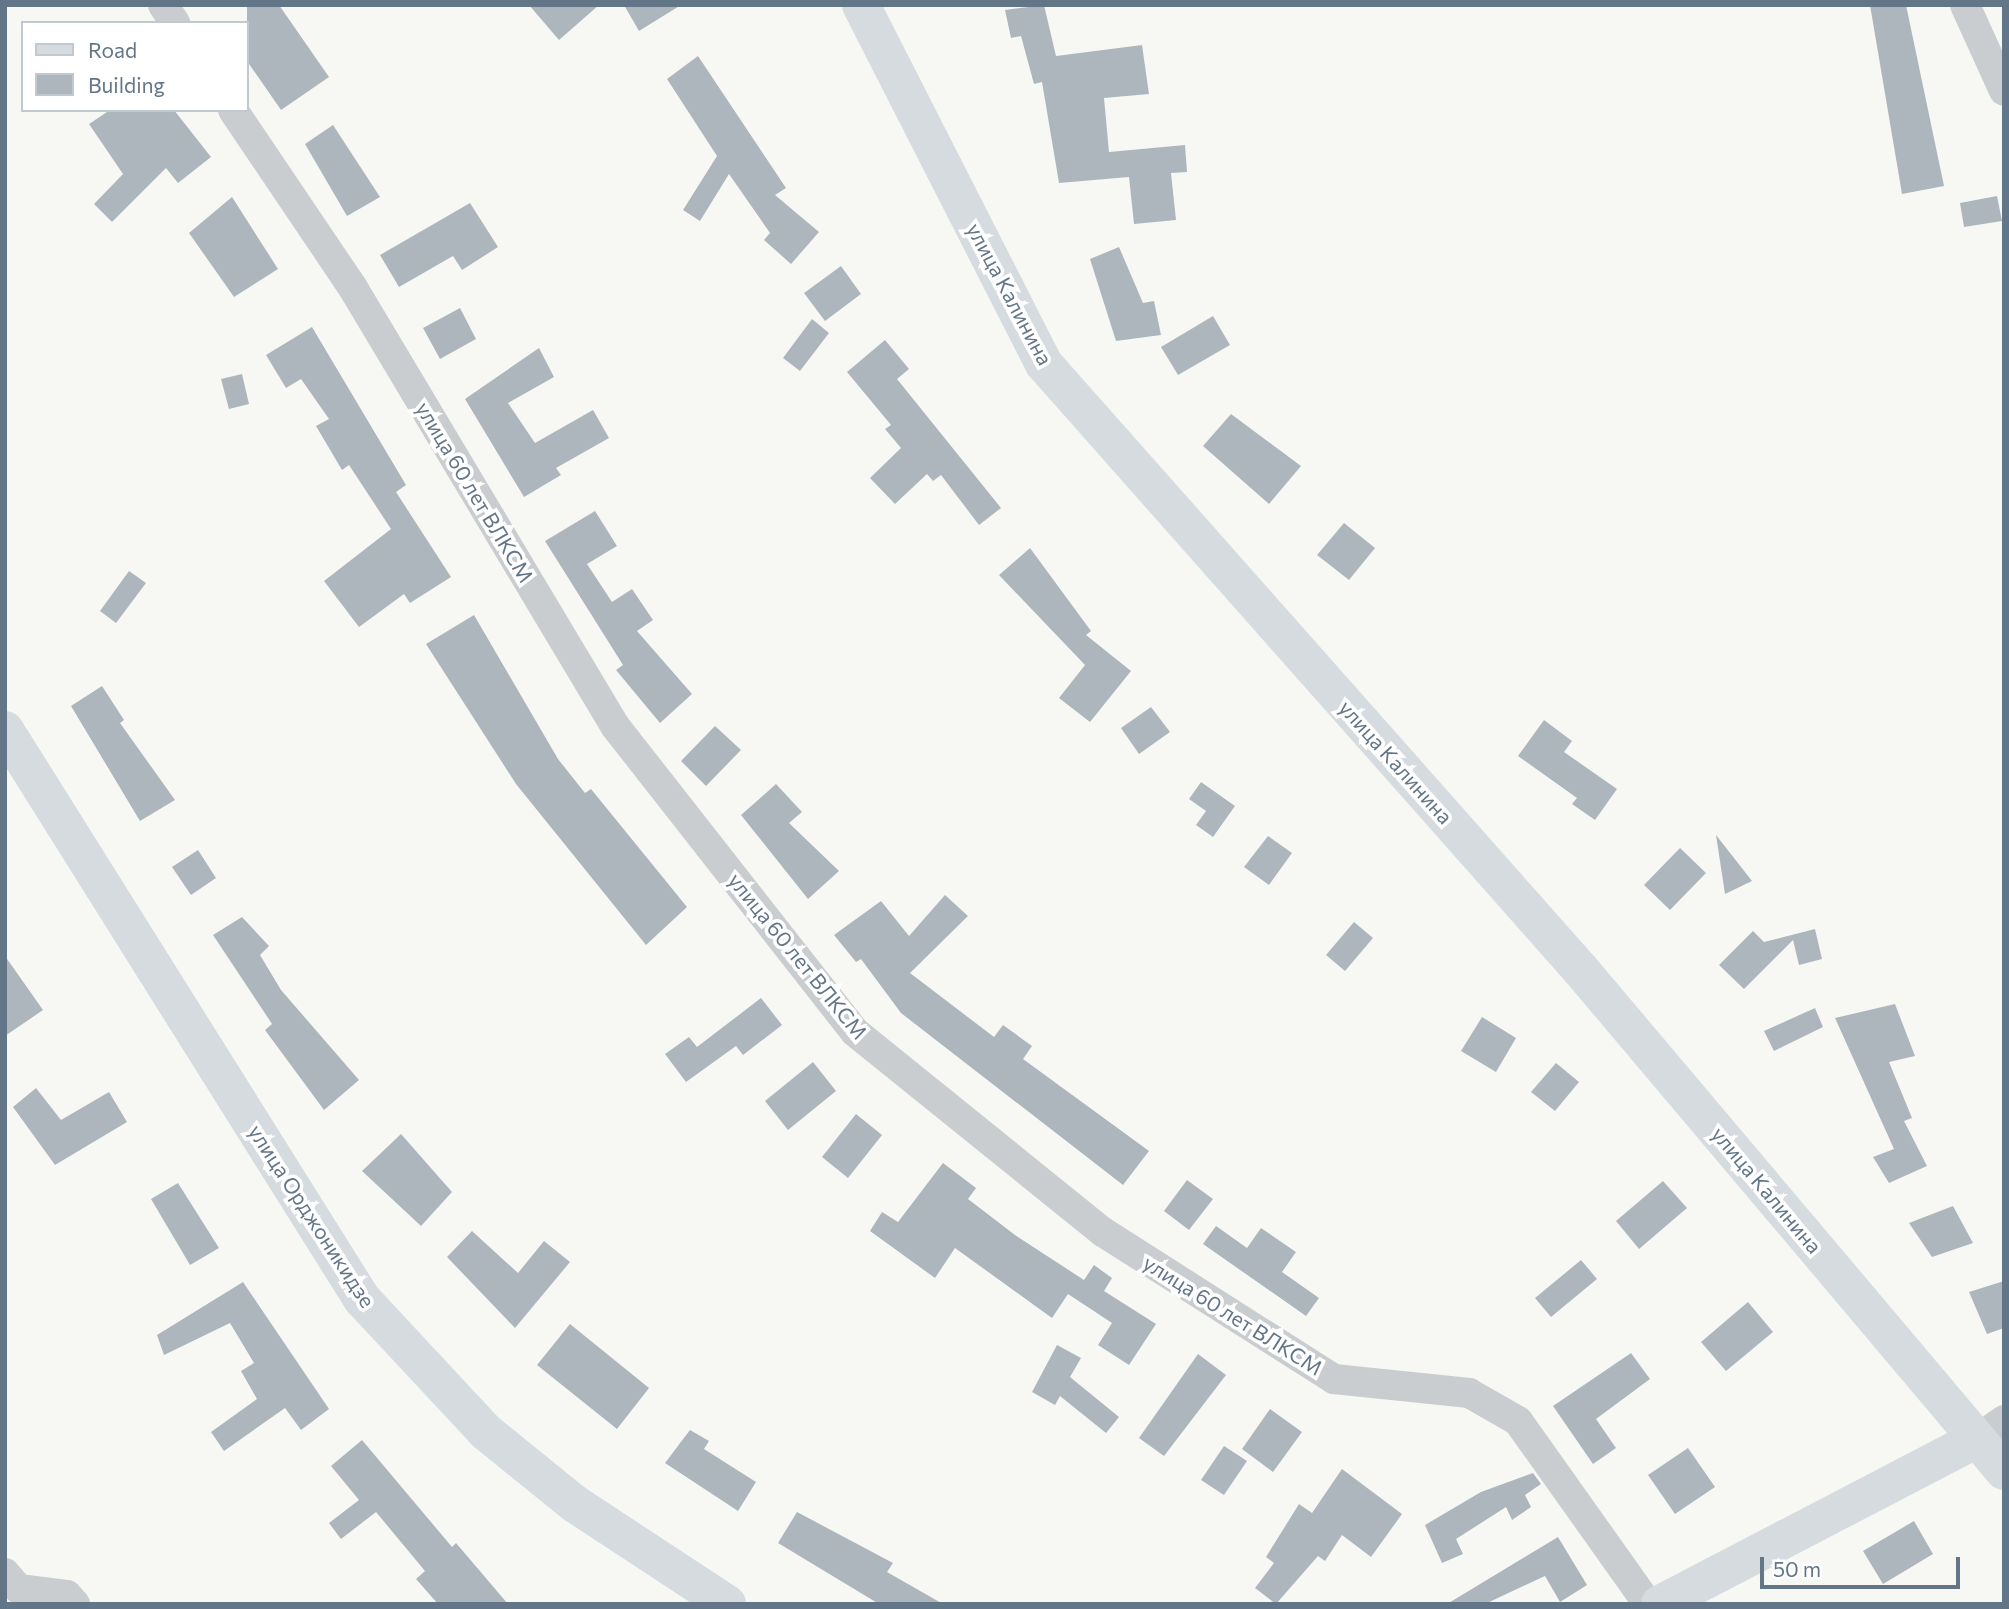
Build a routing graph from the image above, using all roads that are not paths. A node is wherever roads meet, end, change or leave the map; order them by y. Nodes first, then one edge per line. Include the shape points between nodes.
1 (163, 5) edge
2 (861, 5) edge
3 (1965, 5) edge
4 (174, 21) edge
5 (2004, 91) edge
6 (234, 112) edge
7 (5, 730) edge
8 (1991, 1429) edge
9 (2004, 1471) edge
10 (10, 1586) edge
11 (75, 1604) edge
12 (727, 1604) edge
13 (1648, 1604) edge
14 (1660, 1604) edge

1 - 4 street
2 - 8 street, улица Калинина via 1044,364
3 - 5 street
6 - 13 street, улица 60 лет ВЛКСМ via 353,288 615,726 855,1032 1103,1232 1334,1379 1469,1392 1518,1421
7 - 12 street, улица Орджоникидзе via 362,1299 486,1432 575,1504
8 - 9 street, улица Калинина
8 - 14 street
10 - 11 street via 67,1595

